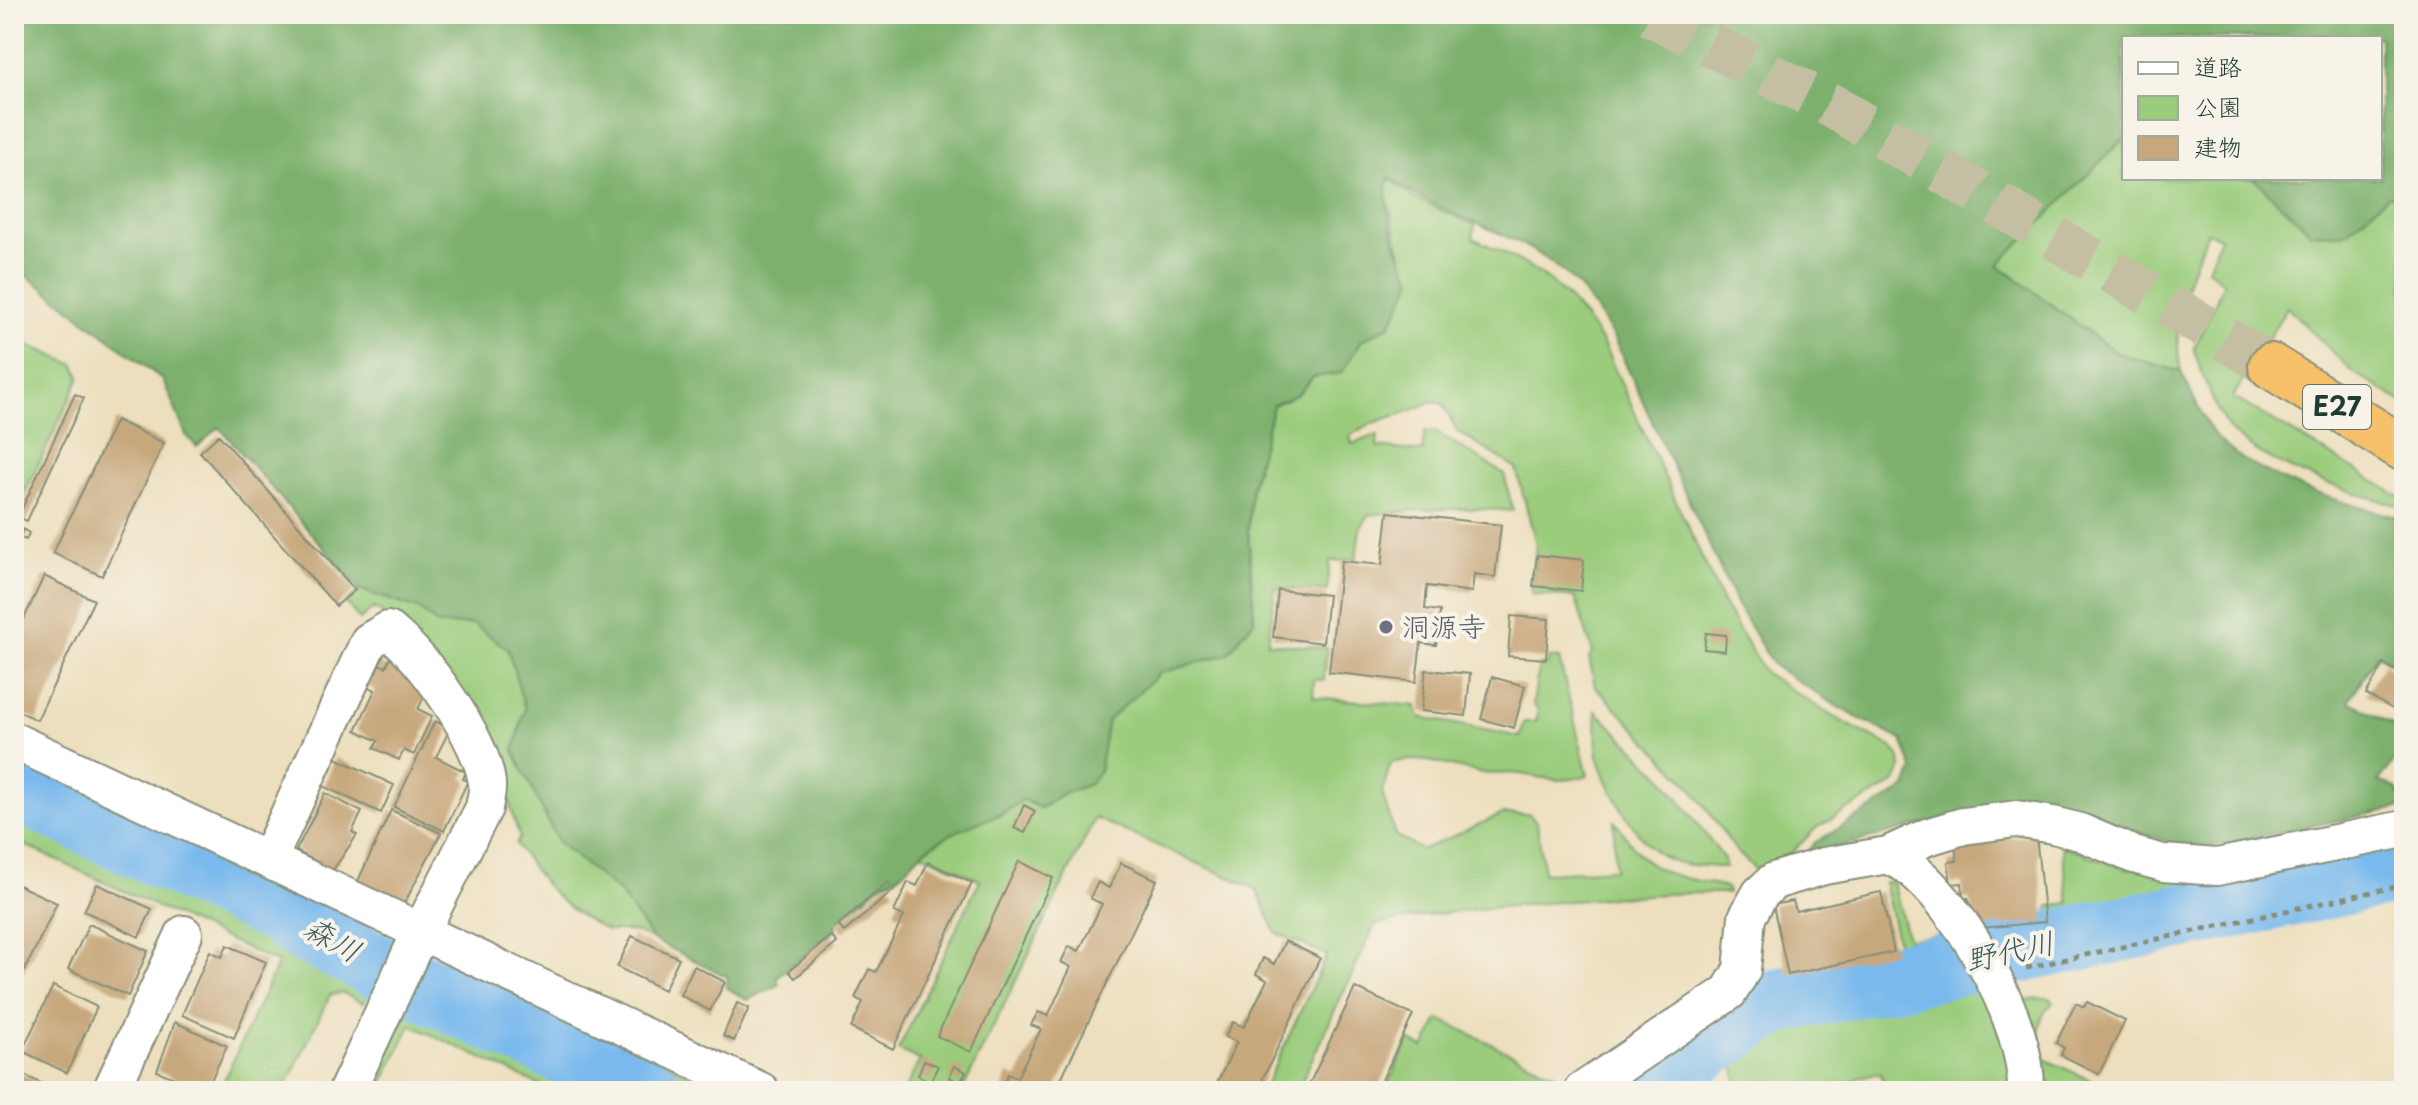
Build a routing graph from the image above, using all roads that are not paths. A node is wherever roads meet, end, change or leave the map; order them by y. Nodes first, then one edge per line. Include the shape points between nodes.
1 (2271, 366) tunnel mouth
2 (2404, 449) edge
3 (14, 741) edge
4 (2404, 829) edge
5 (1888, 855) junction
6 (268, 860) junction
7 (184, 934) dead end
8 (417, 942) junction
9 (111, 1091) edge
10 (347, 1091) edge
11 (761, 1091) edge
12 (1582, 1091) edge
13 (2026, 1091) edge

1 - 2 highway, E27
3 - 6 street
4 - 5 street via 2204,867 2163,863 2080,832 2016,819 1963,826
5 - 12 street via 1774,881 1747,917 1742,970 1729,992
5 - 13 street via 1914,870 1986,965 2021,1044
6 - 8 street
6 - 8 street via 369,641 388,630 402,640 464,722 488,786 484,808
7 - 9 street
8 - 10 street
8 - 11 street

